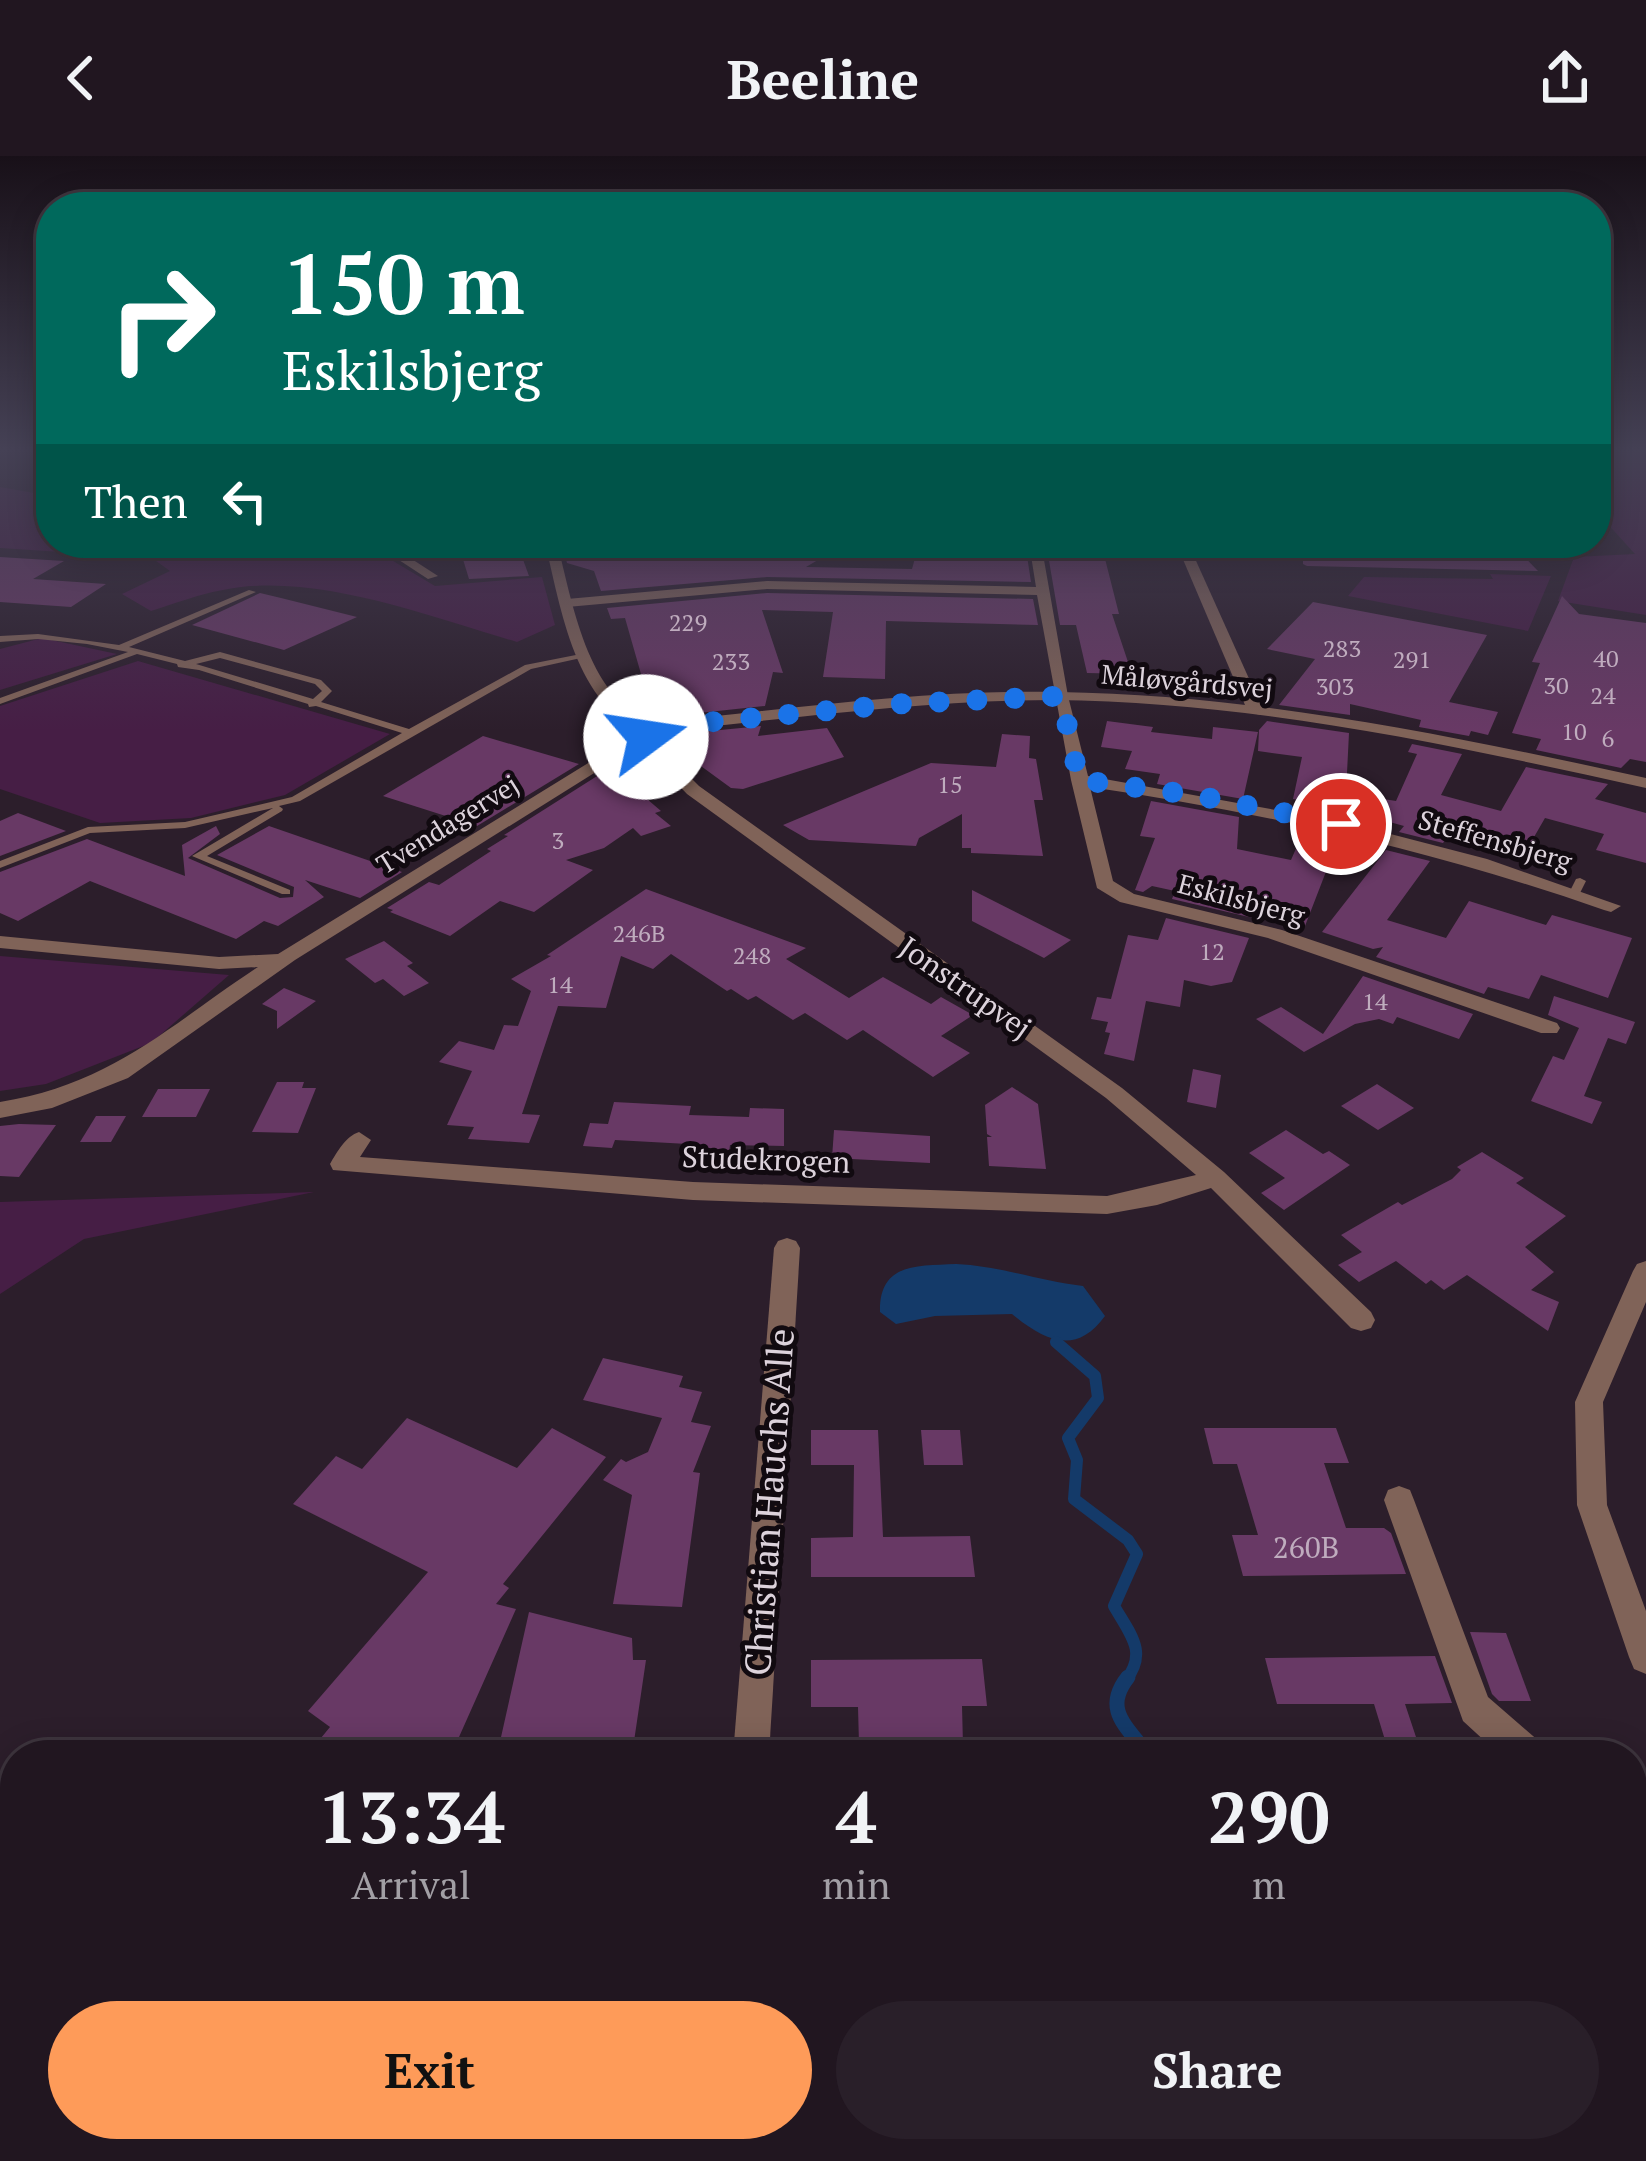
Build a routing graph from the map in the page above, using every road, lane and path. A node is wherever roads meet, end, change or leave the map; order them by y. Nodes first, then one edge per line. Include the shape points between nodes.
1 (404, 558) edge
2 (555, 558) edge
3 (1037, 558) edge
4 (1189, 558) edge
5 (432, 575) dead end
6 (1042, 591) junction
7 (252, 592) dead end
8 (567, 603) junction
9 (0, 635) edge
10 (118, 649) junction
11 (134, 653) junction
12 (586, 656) junction
13 (182, 665) junction
14 (1061, 696) junction
15 (0, 700) edge
16 (313, 705) junction
17 (1256, 712) junction
18 (410, 732) junction
19 (647, 735) junction
20 (1079, 780) junction
21 (1646, 783) edge
22 (296, 799) junction
23 (0, 865) edge
24 (286, 892) dead end
25 (1611, 906) dead end
26 (0, 942) edge
27 (281, 960) junction
28 (1550, 1028) dead end
29 (0, 1110) edge
30 (359, 1140) dead end
31 (1215, 1178) junction
32 (787, 1248) dead end
33 (1646, 1271) edge
34 (1361, 1320) dead end
35 (1399, 1500) dead end
36 (1644, 1650) edge
37 (752, 1740) edge
38 (1510, 1740) edge

1 - 5 street
2 - 8 street, Jonstrupvej
3 - 6 street, Eskilsbjerg
4 - 17 street
6 - 8 street via 767,585
6 - 14 street, Eskilsbjerg
7 - 10 lane
8 - 12 street, Jonstrupvej
9 - 10 lane via 48,634
10 - 11 lane
11 - 13 lane
11 - 15 lane
12 - 18 lane via 528,667
12 - 19 street, Jonstrupvej via 616,715
13 - 16 lane
13 - 16 lane via 220,655 318,682 327,691
14 - 17 street, Måløvgårdsvej
14 - 19 street, Måløvgårdsvej via 897,704
14 - 20 street, Eskilsbjerg
16 - 18 lane
17 - 21 street, Måløvgårdsvej
18 - 22 lane
19 - 27 street, Tvendagervej
19 - 31 street, Jonstrupvej via 693,790 1114,1093
20 - 25 street, Steffensbjerg via 1341,824 1577,886
20 - 28 street, Eskilsbjerg via 1103,884 1127,898 1275,934
22 - 23 lane via 185,825 88,830
22 - 24 lane via 198,856
26 - 27 street, Tvendagervej via 220,963
27 - 29 street, Tvendagervej via 118,1077
30 - 31 street, Studekrogen via 342,1164 693,1191 1107,1204
31 - 34 street, Jonstrupvej
32 - 37 street, Christian Hauchs Alle
33 - 36 street via 1588,1402 1592,1505
35 - 38 street via 1475,1709

